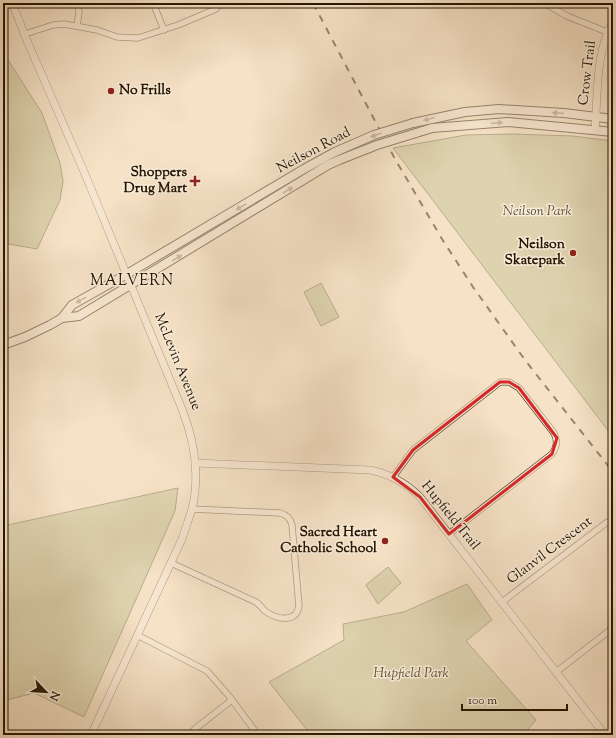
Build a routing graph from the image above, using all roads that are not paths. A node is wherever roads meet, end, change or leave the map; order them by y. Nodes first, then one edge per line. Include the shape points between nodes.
1 (12, 3) edge
2 (77, 3) edge
3 (153, 3) edge
4 (221, 3) edge
5 (544, 3) edge
6 (613, 22) edge
7 (77, 26) junction
8 (164, 30) junction
9 (607, 32) junction
10 (25, 34) junction
11 (596, 117) junction
12 (613, 119) edge
13 (595, 130) junction
14 (613, 132) edge
15 (127, 274) junction
16 (131, 285) junction
17 (62, 318) junction
18 (3, 345) edge
19 (195, 464) junction
20 (393, 477) junction
21 (192, 509) junction
22 (613, 520) edge
23 (449, 534) junction
24 (171, 563) junction
25 (502, 602) junction
26 (613, 628) edge
27 (137, 635) junction
28 (556, 672) junction
29 (232, 700) junction
30 (91, 735) edge
31 (189, 735) edge
32 (258, 735) edge
33 (605, 735) edge

1 - 10 street, McLevin Avenue
2 - 7 street via 80,12
3 - 8 street
4 - 8 street via 216,9
5 - 9 street via 567,16
6 - 9 street, Crow Trail
7 - 8 street via 130,39
7 - 10 street via 53,25
9 - 11 street, Crow Trail via 601,54
10 - 15 street, McLevin Avenue
11 - 12 main road, Neilson Road
11 - 13 street, Crow Trail
11 -> 15 main road, Neilson Road, bridge via 499,109 465,112 413,123 374,135 335,152
13 - 14 main road, Neilson Road
16 -> 13 main road, Neilson Road, bridge via 328,165 377,145 432,128 508,122
15 - 16 street, McLevin Avenue
15 -> 17 main road, Neilson Road via 72,305
16 - 17 main road, Neilson Road via 79,316
16 - 19 street, McLevin Avenue via 188,424
17 - 18 main road, Neilson Road via 50,326
19 - 20 street, Hupfield Trail via 370,470
19 - 21 street, McLevin Avenue
20 - 23 street, Hupfield Trail via 410,487 420,497
20 - 23 street via 413,450 500,382 509,382 519,388 554,433 557,442 555,450
21 - 24 street, McLevin Avenue
21 - 24 street via 280,513 287,516 292,525 298,611 292,618 283,619 265,611 256,602
22 - 25 street, Glanvil Crescent via 606,522
23 - 25 street, Hupfield Trail
24 - 27 street, McLevin Avenue
25 - 28 street, Hupfield Trail
26 - 28 street
27 - 29 street via 207,671
27 - 30 street, McLevin Avenue
28 - 33 street, Hupfield Trail
29 - 31 street
29 - 32 street

